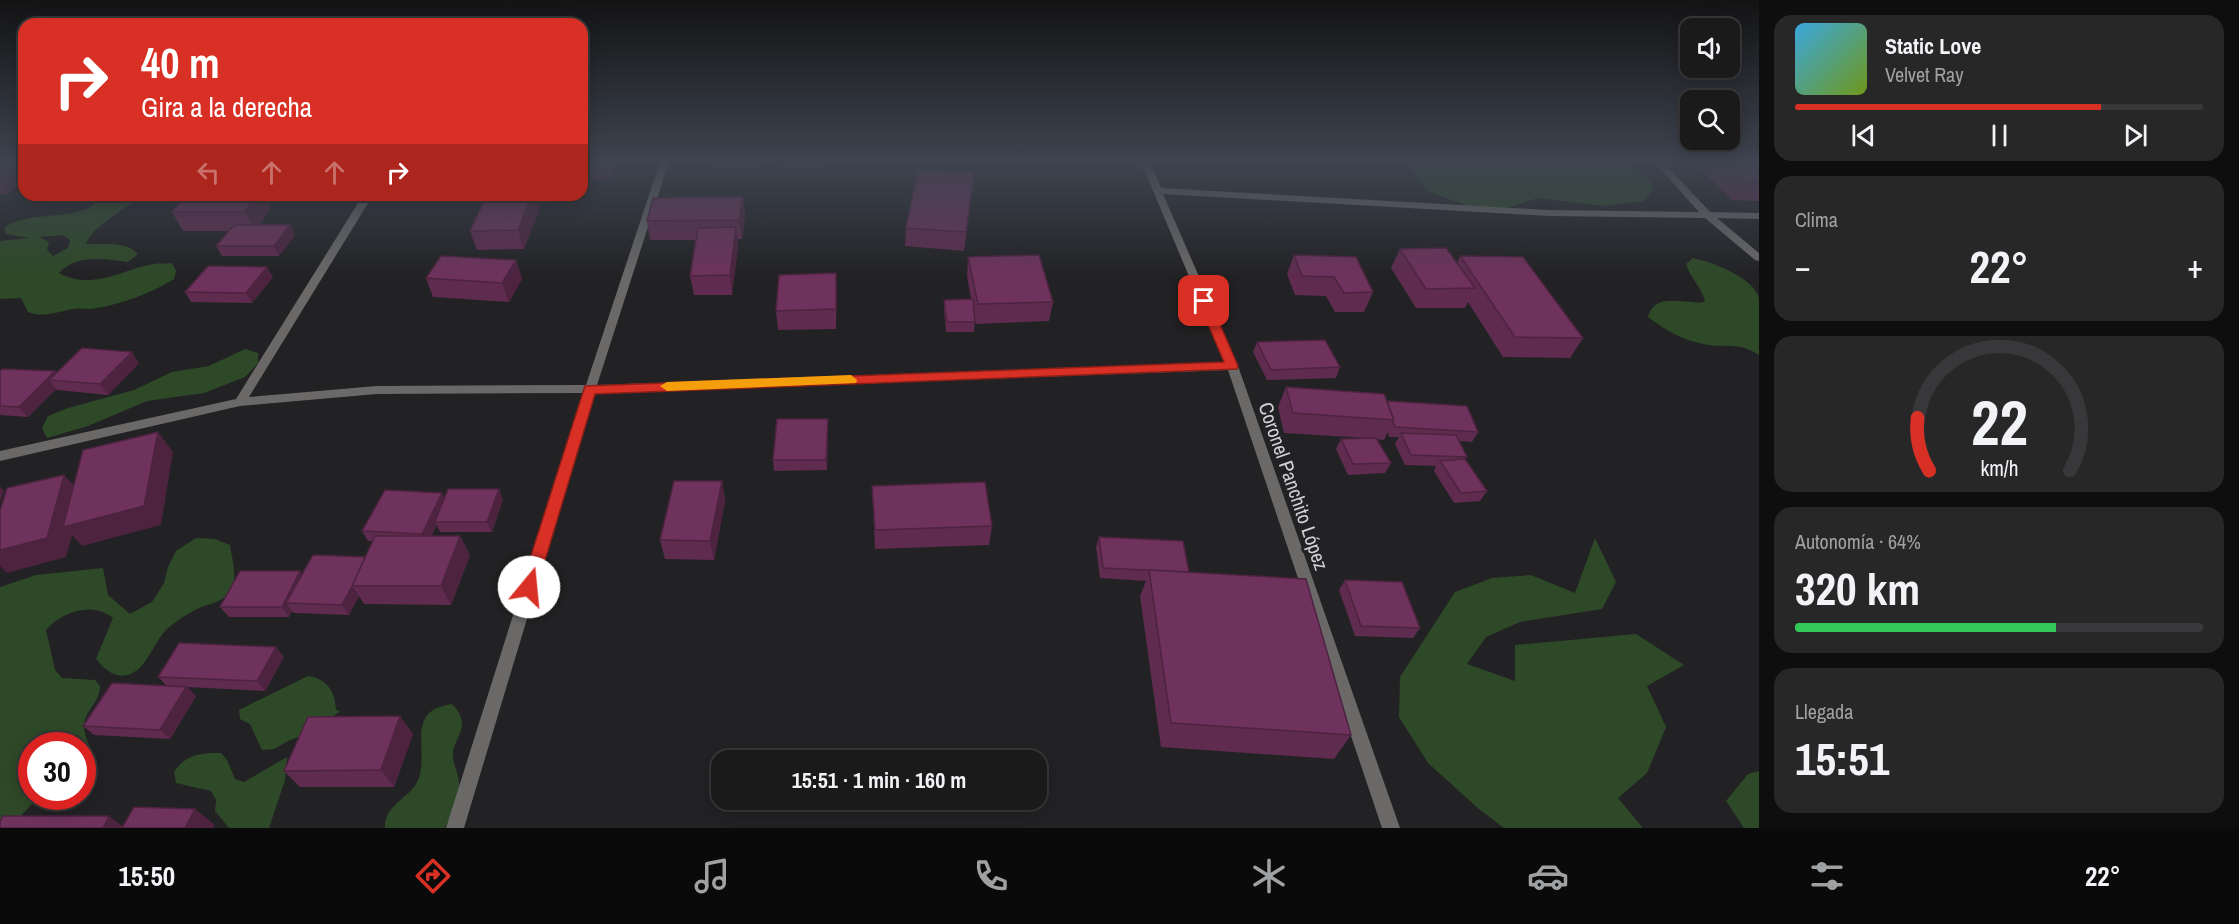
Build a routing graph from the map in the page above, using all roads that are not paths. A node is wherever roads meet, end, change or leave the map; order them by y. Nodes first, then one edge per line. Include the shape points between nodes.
1 (364, 201) edge
2 (653, 201) edge
3 (1161, 201) edge
4 (1318, 201) edge
5 (1694, 201) edge
6 (1707, 215) junction
7 (1759, 216) edge
8 (1759, 258) edge
9 (1232, 366) junction
10 (590, 389) junction
11 (240, 402) junction
12 (0, 456) edge
13 (455, 828) edge
14 (1391, 828) edge

1 - 11 street
2 - 10 street
3 - 9 street, Coronel Panchito López
4 - 6 street via 1549,213
5 - 6 street
6 - 7 street
6 - 8 street
9 - 10 street
9 - 14 street, Coronel Panchito López
10 - 11 street via 377,390
10 - 13 street
11 - 12 street

